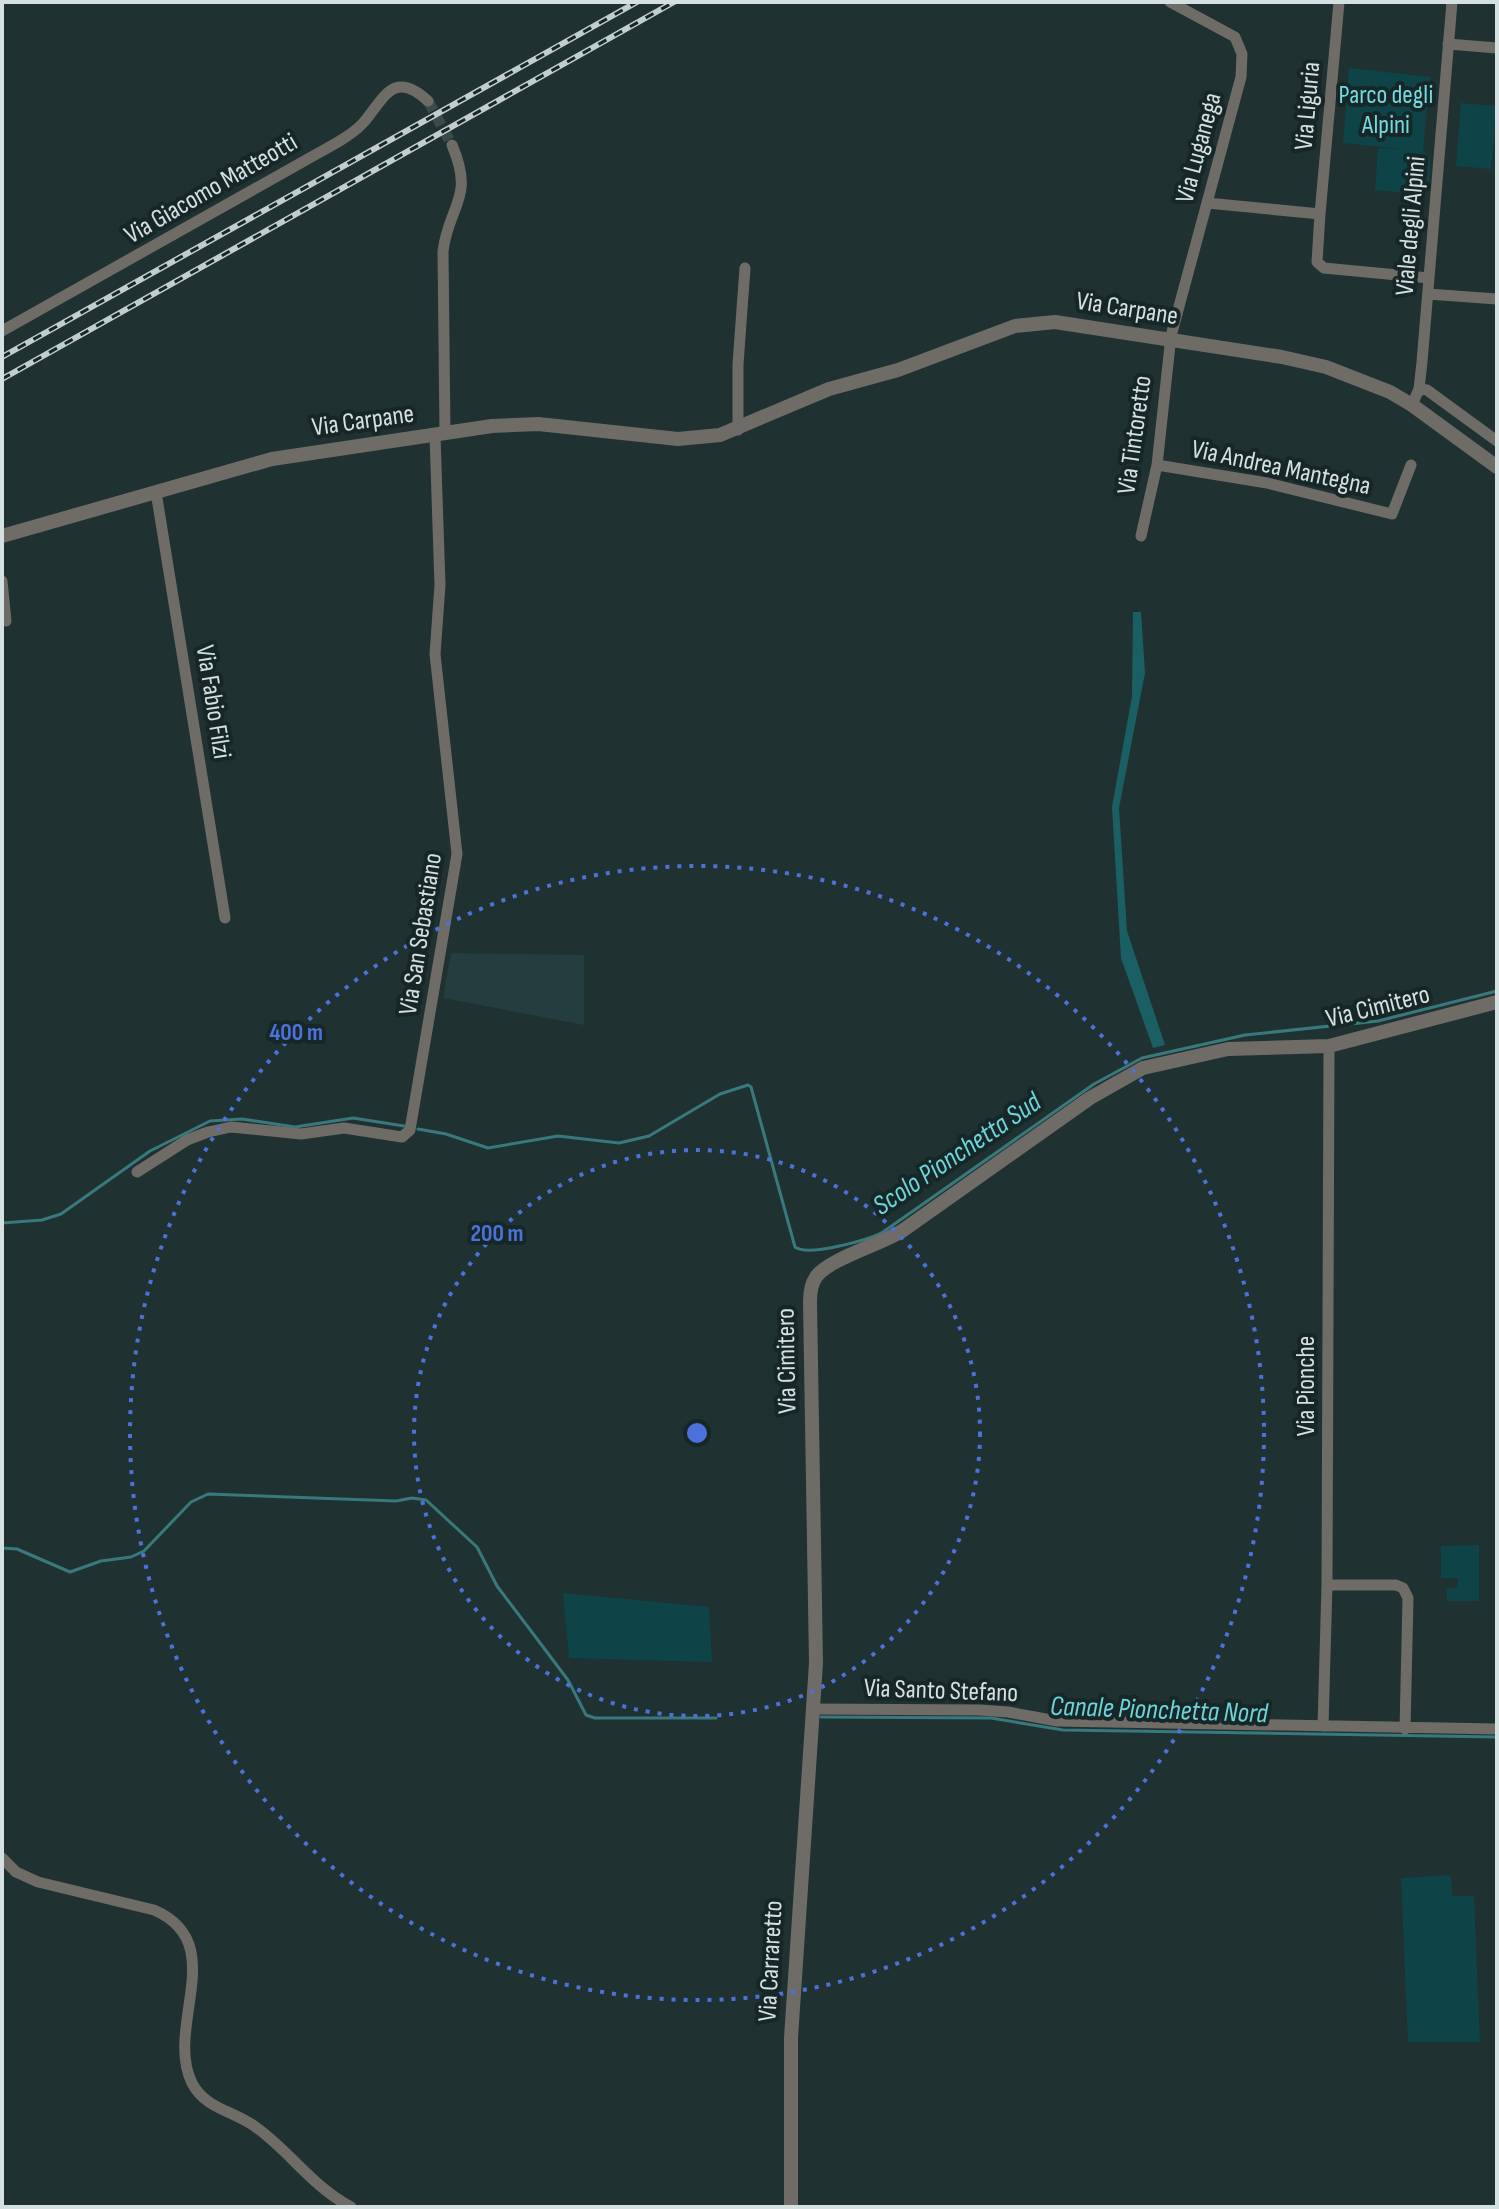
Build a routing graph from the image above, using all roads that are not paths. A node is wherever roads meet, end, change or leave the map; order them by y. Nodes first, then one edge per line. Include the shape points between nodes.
1 (1170, 2) edge
2 (1339, 2) edge
3 (1452, 2) edge
4 (1448, 44) junction
5 (1497, 48) edge
6 (428, 101) tunnel mouth
7 (452, 145) tunnel mouth
8 (1207, 203) junction
9 (1320, 214) junction
10 (745, 268) dead end
11 (1429, 278) junction
12 (1428, 294) junction
13 (1497, 299) edge
14 (2, 331) edge
15 (1171, 341) junction
16 (1419, 389) junction
17 (1412, 405) junction
18 (738, 430) junction
19 (440, 435) junction
20 (1497, 441) edge
21 (1157, 465) junction
22 (1411, 465) dead end
23 (1497, 467) edge
24 (156, 492) junction
25 (2, 536) edge
26 (1141, 536) dead end
27 (2, 581) edge
28 (6, 621) dead end
29 (225, 918) dead end
30 (1497, 1002) edge
31 (1329, 1046) junction
32 (137, 1172) dead end
33 (1327, 1585) junction
34 (814, 1713) junction
35 (1323, 1726) junction
36 (1405, 1729) junction
37 (1497, 1729) edge
38 (2, 1858) edge
39 (351, 2207) edge
40 (791, 2207) edge

1 - 8 street, Via Luganega via 1235,37 1242,54 1241,77
2 - 9 street, Via Liguria
3 - 4 street, Viale degli Alpini
4 - 5 street
4 - 11 street, Viale degli Alpini
6 - 14 street, Via Giacomo Matteotti via 402,87 386,93 359,128 338,142
7 - 19 street via 462,181 443,251
8 - 9 street
8 - 15 street, Via Luganega
9 - 11 street, Via Liguria via 1317,262 1324,268
10 - 18 street
11 - 12 street, Viale degli Alpini
12 - 13 street
12 - 16 street, Viale degli Alpini
15 - 17 street, Via Carpane via 1326,367
15 - 18 street, Via Carpane via 1055,322 1015,326 898,370 829,389
15 - 21 street, Via Tintoretto
16 - 17 street, Viale degli Alpini
16 - 20 street
17 - 23 street, Via Carpane
18 - 19 street, Via Carpane via 678,439 538,424
19 - 24 street, Via Carpane via 272,459
19 - 32 street, Via San Sebastiano via 435,654 457,854 410,1130 402,1137 344,1128 301,1134 231,1127 197,1135
21 - 22 street, Via Andrea Mantegna via 1267,483 1392,514
21 - 26 street, Via Tintoretto
24 - 25 street, Via Carpane
24 - 29 street, Via Fabio Filzi
27 - 28 street
30 - 31 street, Via Cimitero
31 - 33 street, Via Pionche
31 - 34 street, Via Cimitero via 1228,1049 1143,1068 1090,1098 902,1231 833,1263 816,1277 810,1302
33 - 35 street, Via Pionche
33 - 36 street via 1396,1585 1406,1592
34 - 35 street, Via Santo Stefano via 980,1710 1057,1721
34 - 40 street, Via Carraretto via 791,2038
35 - 36 street, Via Santo Stefano
36 - 37 street, Via Santo Stefano
38 - 39 street via 27,1878 154,1910 172,1920 193,1958 185,2054 197,2092 257,2128

